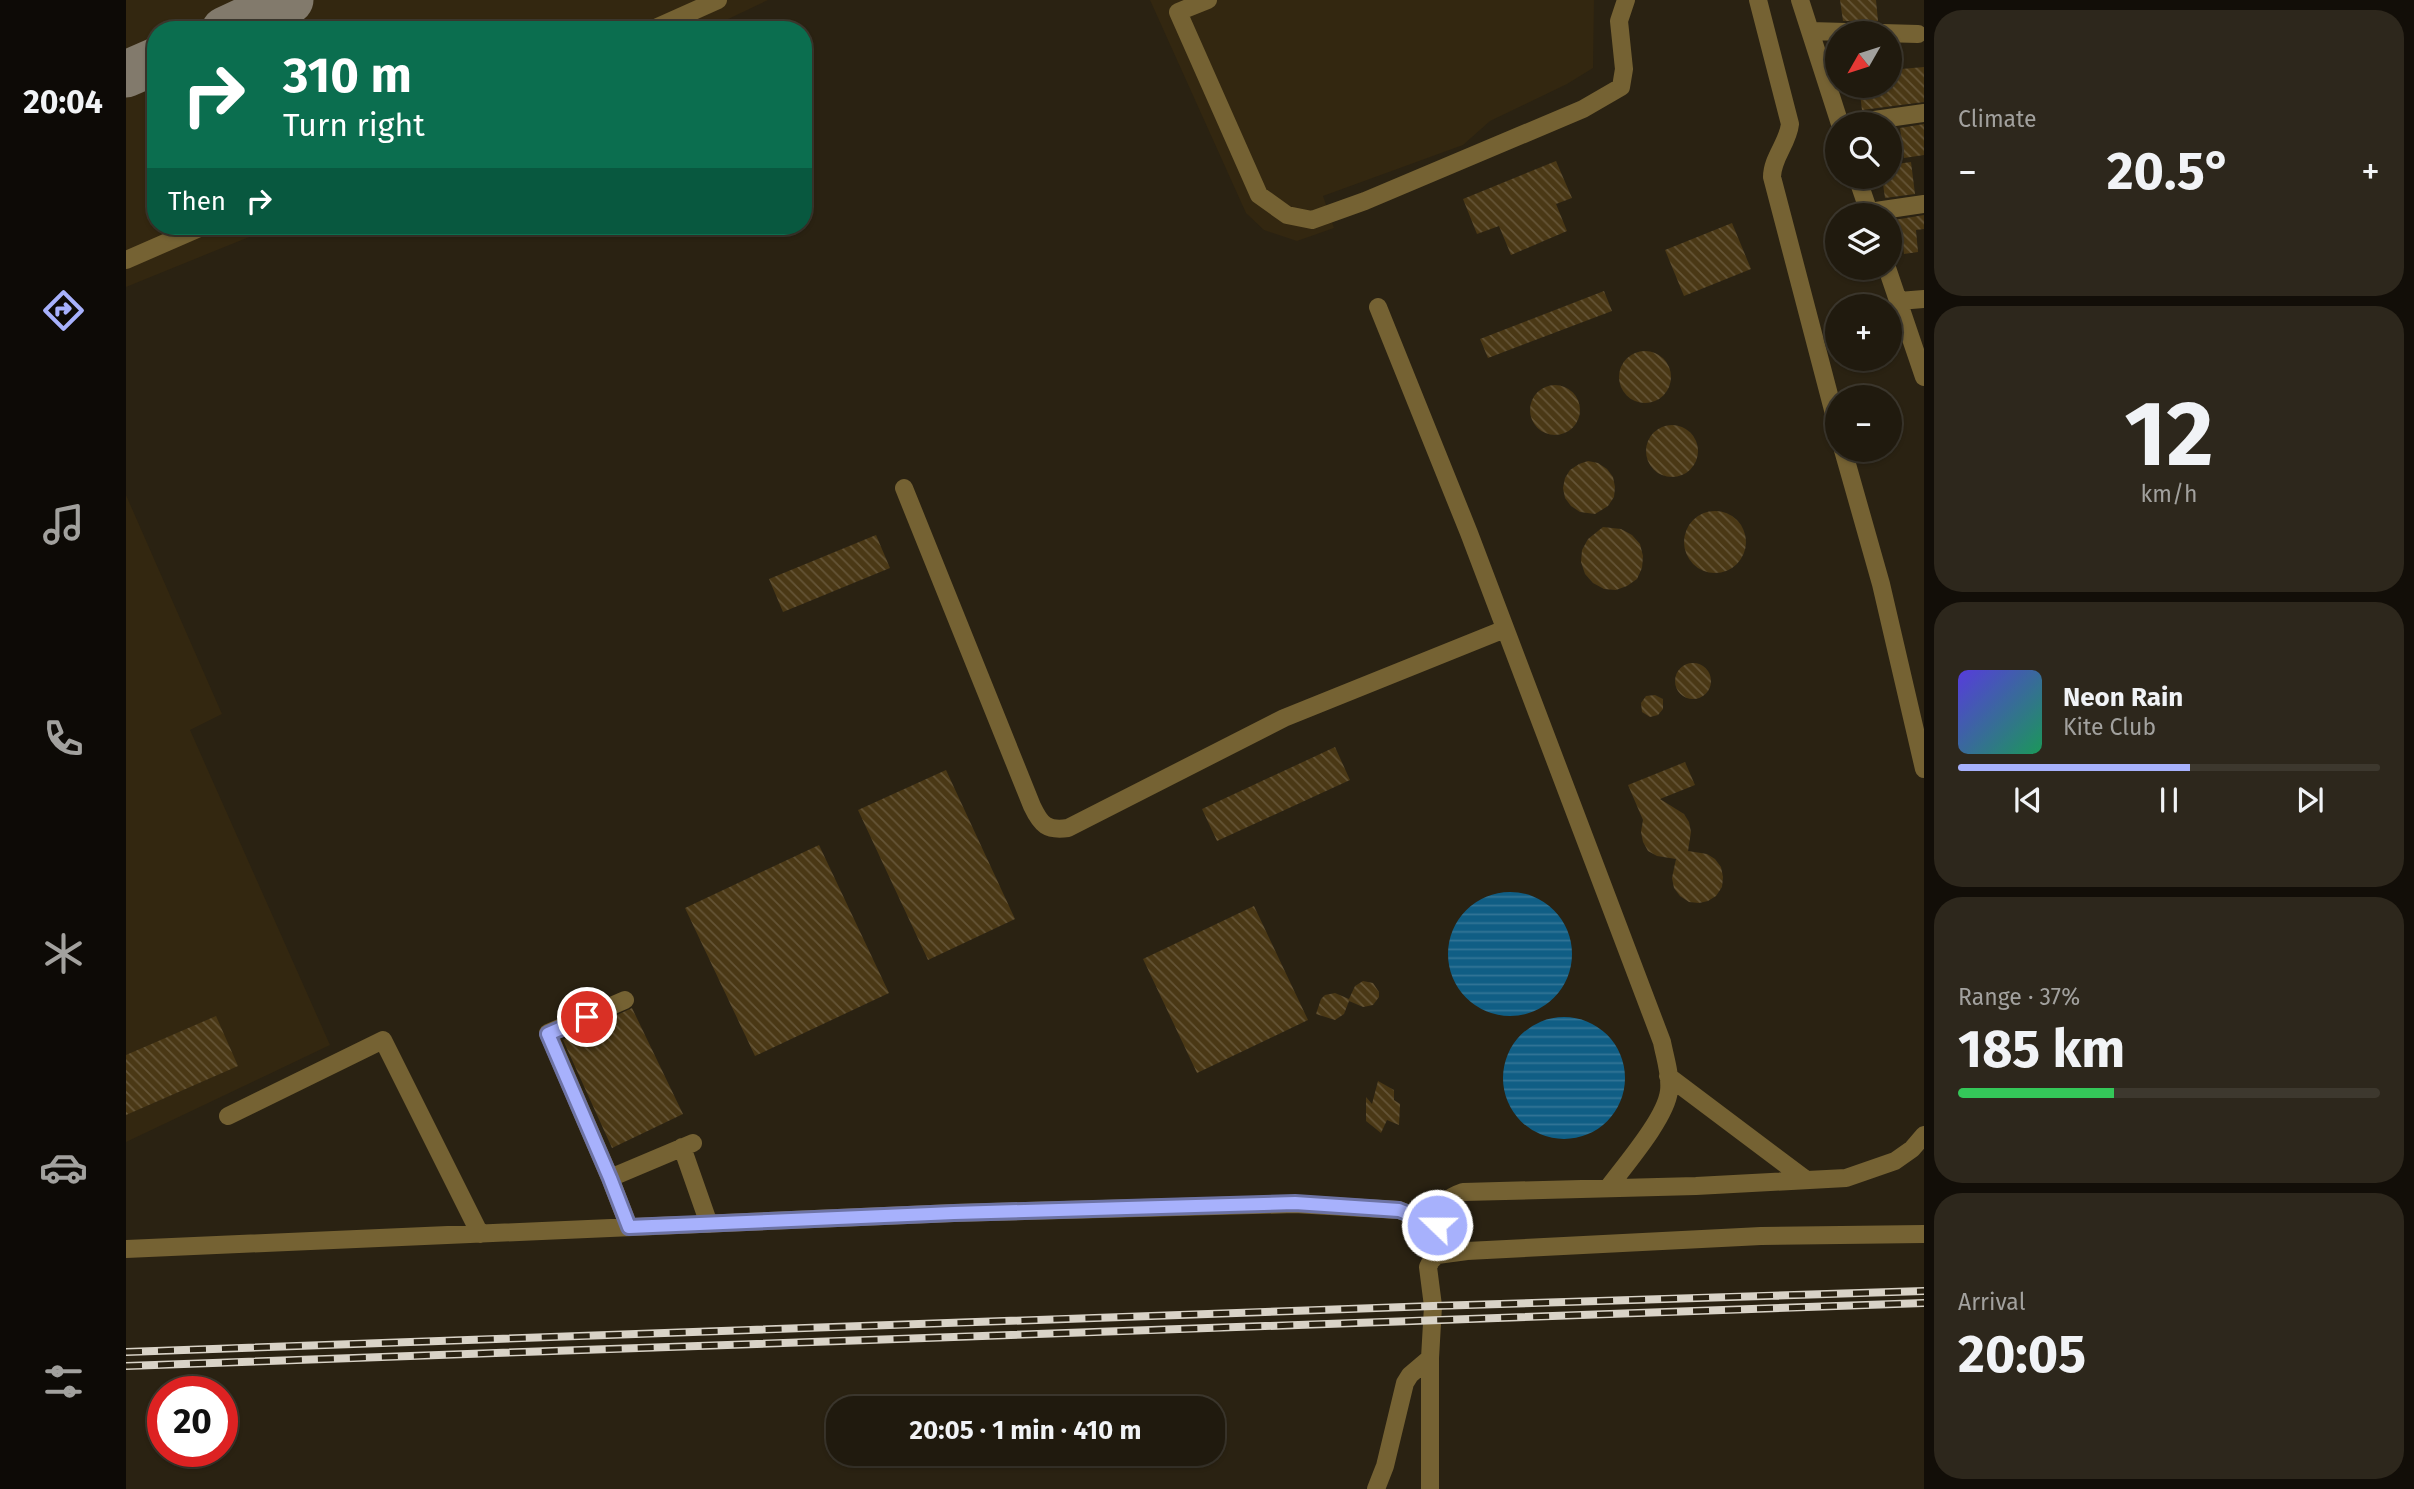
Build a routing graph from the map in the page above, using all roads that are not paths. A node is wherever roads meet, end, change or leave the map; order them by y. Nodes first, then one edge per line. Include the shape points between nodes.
1 (719, 0) edge
2 (1208, 0) edge
3 (1626, 0) edge
4 (1758, 0) edge
5 (1800, 0) edge
6 (1175, 6) edge
7 (671, 21) edge
8 (1810, 31) junction
9 (1918, 34) dead end
10 (1836, 112) edge
11 (1924, 113) edge
12 (1902, 116) edge
13 (1924, 204) edge
14 (1902, 208) edge
15 (183, 235) edge
16 (126, 260) edge
17 (1924, 299) edge
18 (1902, 301) edge
19 (1378, 307) dead end
20 (1902, 310) edge
21 (1924, 377) edge
22 (1826, 385) edge
23 (1846, 462) edge
24 (904, 488) dead end
25 (1505, 629) junction
26 (1924, 769) edge
27 (625, 1000) dead end
28 (1668, 1076) junction
29 (228, 1116) dead end
30 (1924, 1135) edge
31 (610, 1178) junction
32 (1805, 1179) junction
33 (1608, 1188) junction
34 (709, 1224) junction
35 (1437, 1225) junction
36 (629, 1227) junction
37 (480, 1234) junction
38 (1924, 1234) edge
39 (126, 1250) edge
40 (1444, 1254) junction
41 (1430, 1358) junction
42 (1376, 1489) edge
43 (1430, 1489) edge

1 - 7 street
2 - 6 street
3 - 6 street via 1619,21 1624,69 1621,88 1312,220 1286,215 1259,195
4 - 22 street via 1790,124 1772,177
5 - 8 street
8 - 9 street
8 - 10 street
11 - 12 street
13 - 14 street
15 - 16 street
17 - 18 street
19 - 25 street
20 - 21 street
23 - 26 street via 1881,584
24 - 25 street via 1032,806 1041,821 1055,830 1068,828 1284,718
25 - 28 street via 1658,1030
27 - 31 street via 548,1034
28 - 32 street
28 - 33 street via 1663,1111
29 - 37 street via 383,1040
30 - 32 street via 1903,1156 1856,1176
31 - 34 street via 687,1145
31 - 36 street
32 - 33 street
33 - 35 street via 1463,1192 1441,1207
34 - 35 street via 1295,1203 1399,1210
34 - 36 street
35 - 40 street
36 - 37 street
37 - 39 street
38 - 40 street via 1761,1236
40 - 41 street via 1437,1255 1428,1267 1433,1306
41 - 42 street via 1405,1383
41 - 43 street

